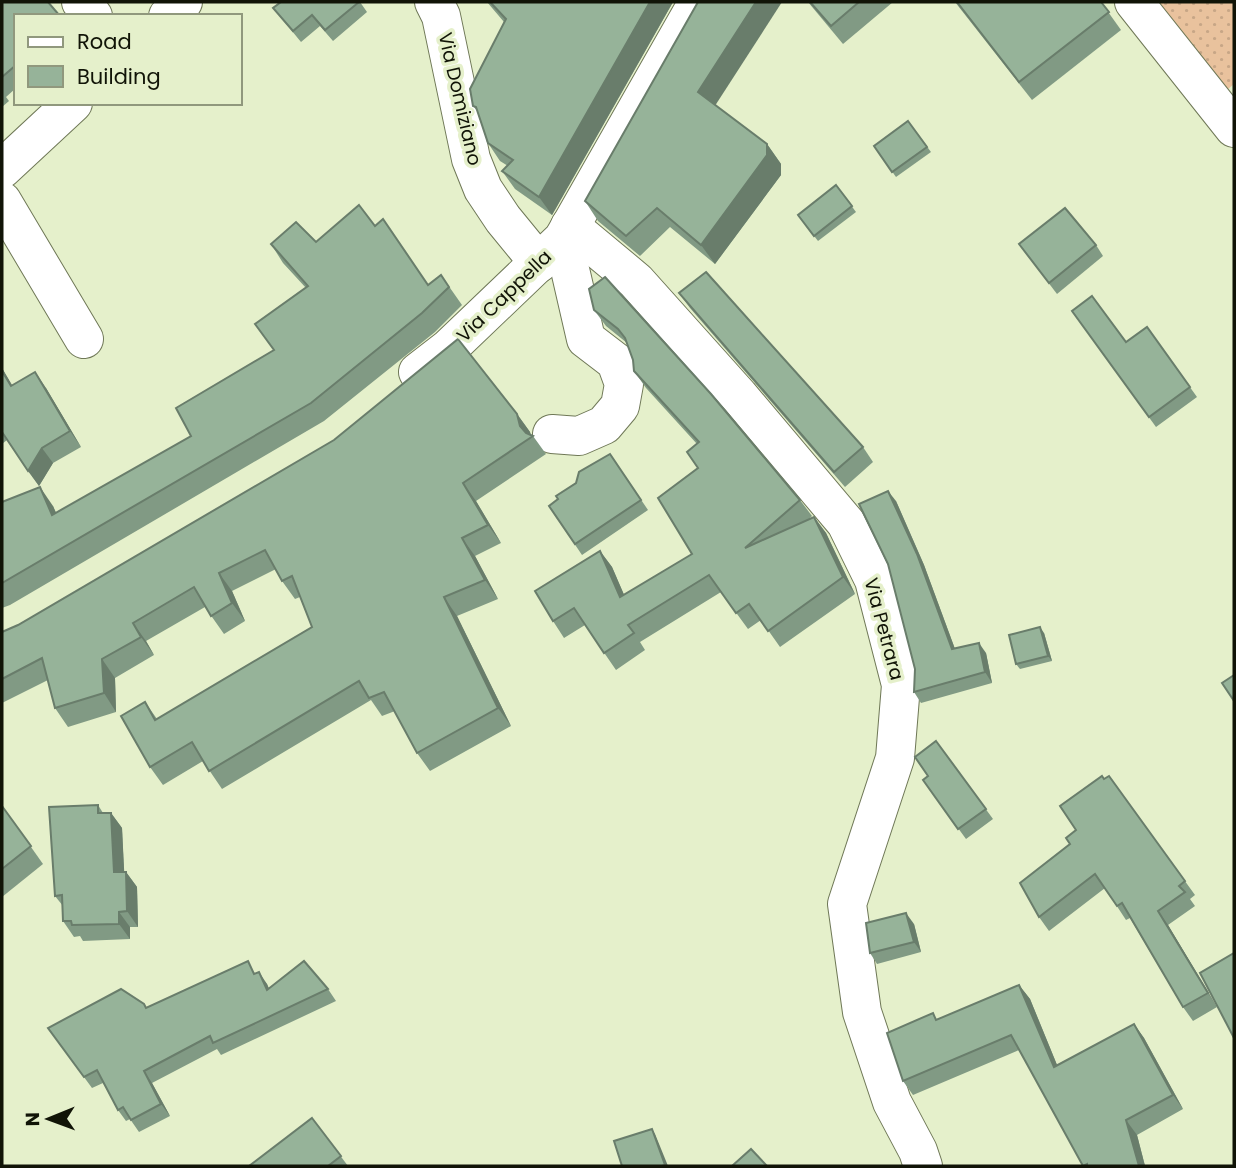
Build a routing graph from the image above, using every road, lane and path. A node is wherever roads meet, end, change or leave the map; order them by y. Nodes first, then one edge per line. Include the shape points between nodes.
1 (183, 2) edge
2 (433, 2) edge
3 (698, 2) edge
4 (1134, 2) edge
5 (170, 14) edge
6 (71, 105) edge
7 (1234, 128) edge
8 (2, 169) edge
9 (2, 201) edge
10 (557, 242) junction
11 (84, 340) dead end
12 (387, 397) edge
13 (552, 434) dead end
14 (923, 1166) edge

1 - 5 street
2 - 10 street, Via Domiziano via 441,16 479,179 503,219
3 - 10 street, Via Cappella
4 - 7 street
6 - 8 street
9 - 11 street
10 - 12 street, Via Cappella via 449,348
10 - 13 street via 586,339 616,362 624,384 620,406 604,425 579,436
10 - 14 street, Via Petrara via 636,281 846,523 874,580 901,685 895,758 847,904 862,1012 892,1102

